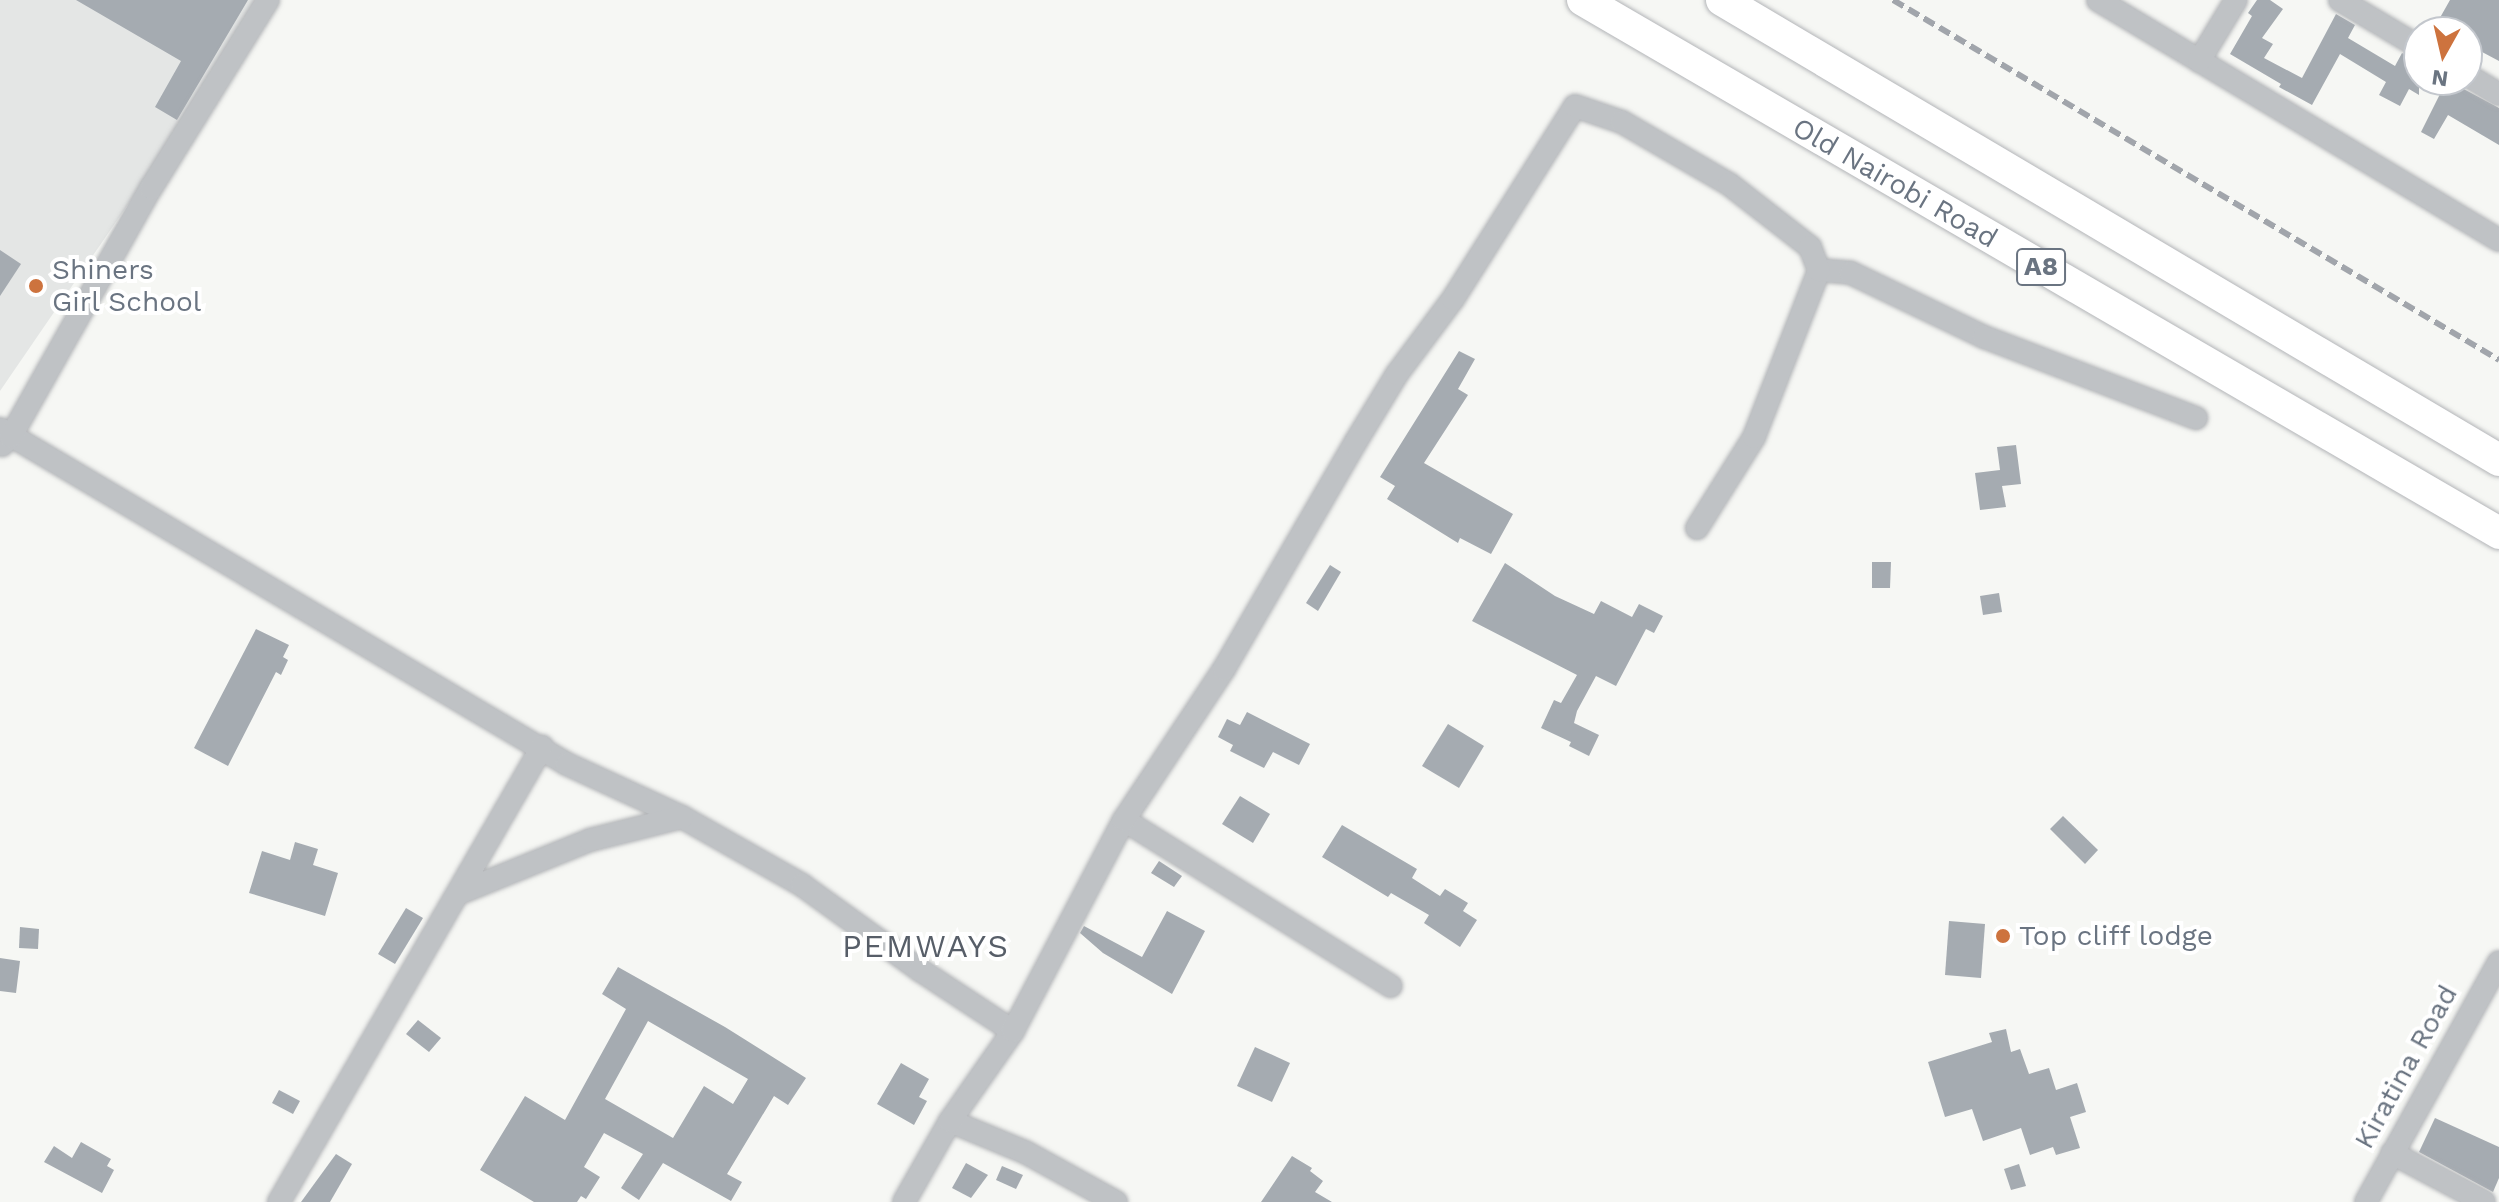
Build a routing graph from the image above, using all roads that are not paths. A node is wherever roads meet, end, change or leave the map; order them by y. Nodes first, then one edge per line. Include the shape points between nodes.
1 (268, 0) edge
2 (1583, 0) edge
3 (1722, 0) edge
4 (2098, 0) edge
5 (2236, 0) edge
6 (2340, 0) edge
7 (2403, 37) edge
8 (2199, 61) junction
9 (2499, 240) edge
10 (1819, 270) junction
11 (2196, 418) dead end
12 (4, 437) edge
13 (2499, 460) edge
14 (1697, 528) dead end
15 (2499, 533) edge
16 (542, 747) junction
17 (682, 817) junction
18 (1124, 820) junction
19 (457, 894) junction
20 (2499, 962) edge
21 (1391, 986) dead end
22 (1013, 1031) junction
23 (950, 1121) junction
24 (2392, 1153) junction
25 (279, 1202) edge
26 (904, 1202) edge
27 (1116, 1202) edge
28 (2366, 1202) edge
29 (2484, 1202) edge

1 - 12 street
2 - 15 highway, Old Nairobi Road / A8
3 - 13 highway, A8
4 - 8 street
5 - 8 street
6 - 7 street
8 - 9 street
10 - 11 street via 1851,273 1984,337
10 - 14 street via 1754,437
10 - 18 street via 1810,247 1729,184 1622,122 1575,106 1453,299 1397,374 1224,669
12 - 16 street
16 - 17 street via 567,764
16 - 19 street
17 - 19 street via 590,840
17 - 22 street via 802,885
18 - 21 street
18 - 22 street
19 - 25 street
20 - 24 street, Kiratina Road
22 - 23 street
23 - 26 street
23 - 27 street via 1025,1152
24 - 28 street, Kiratina Road
24 - 29 street

